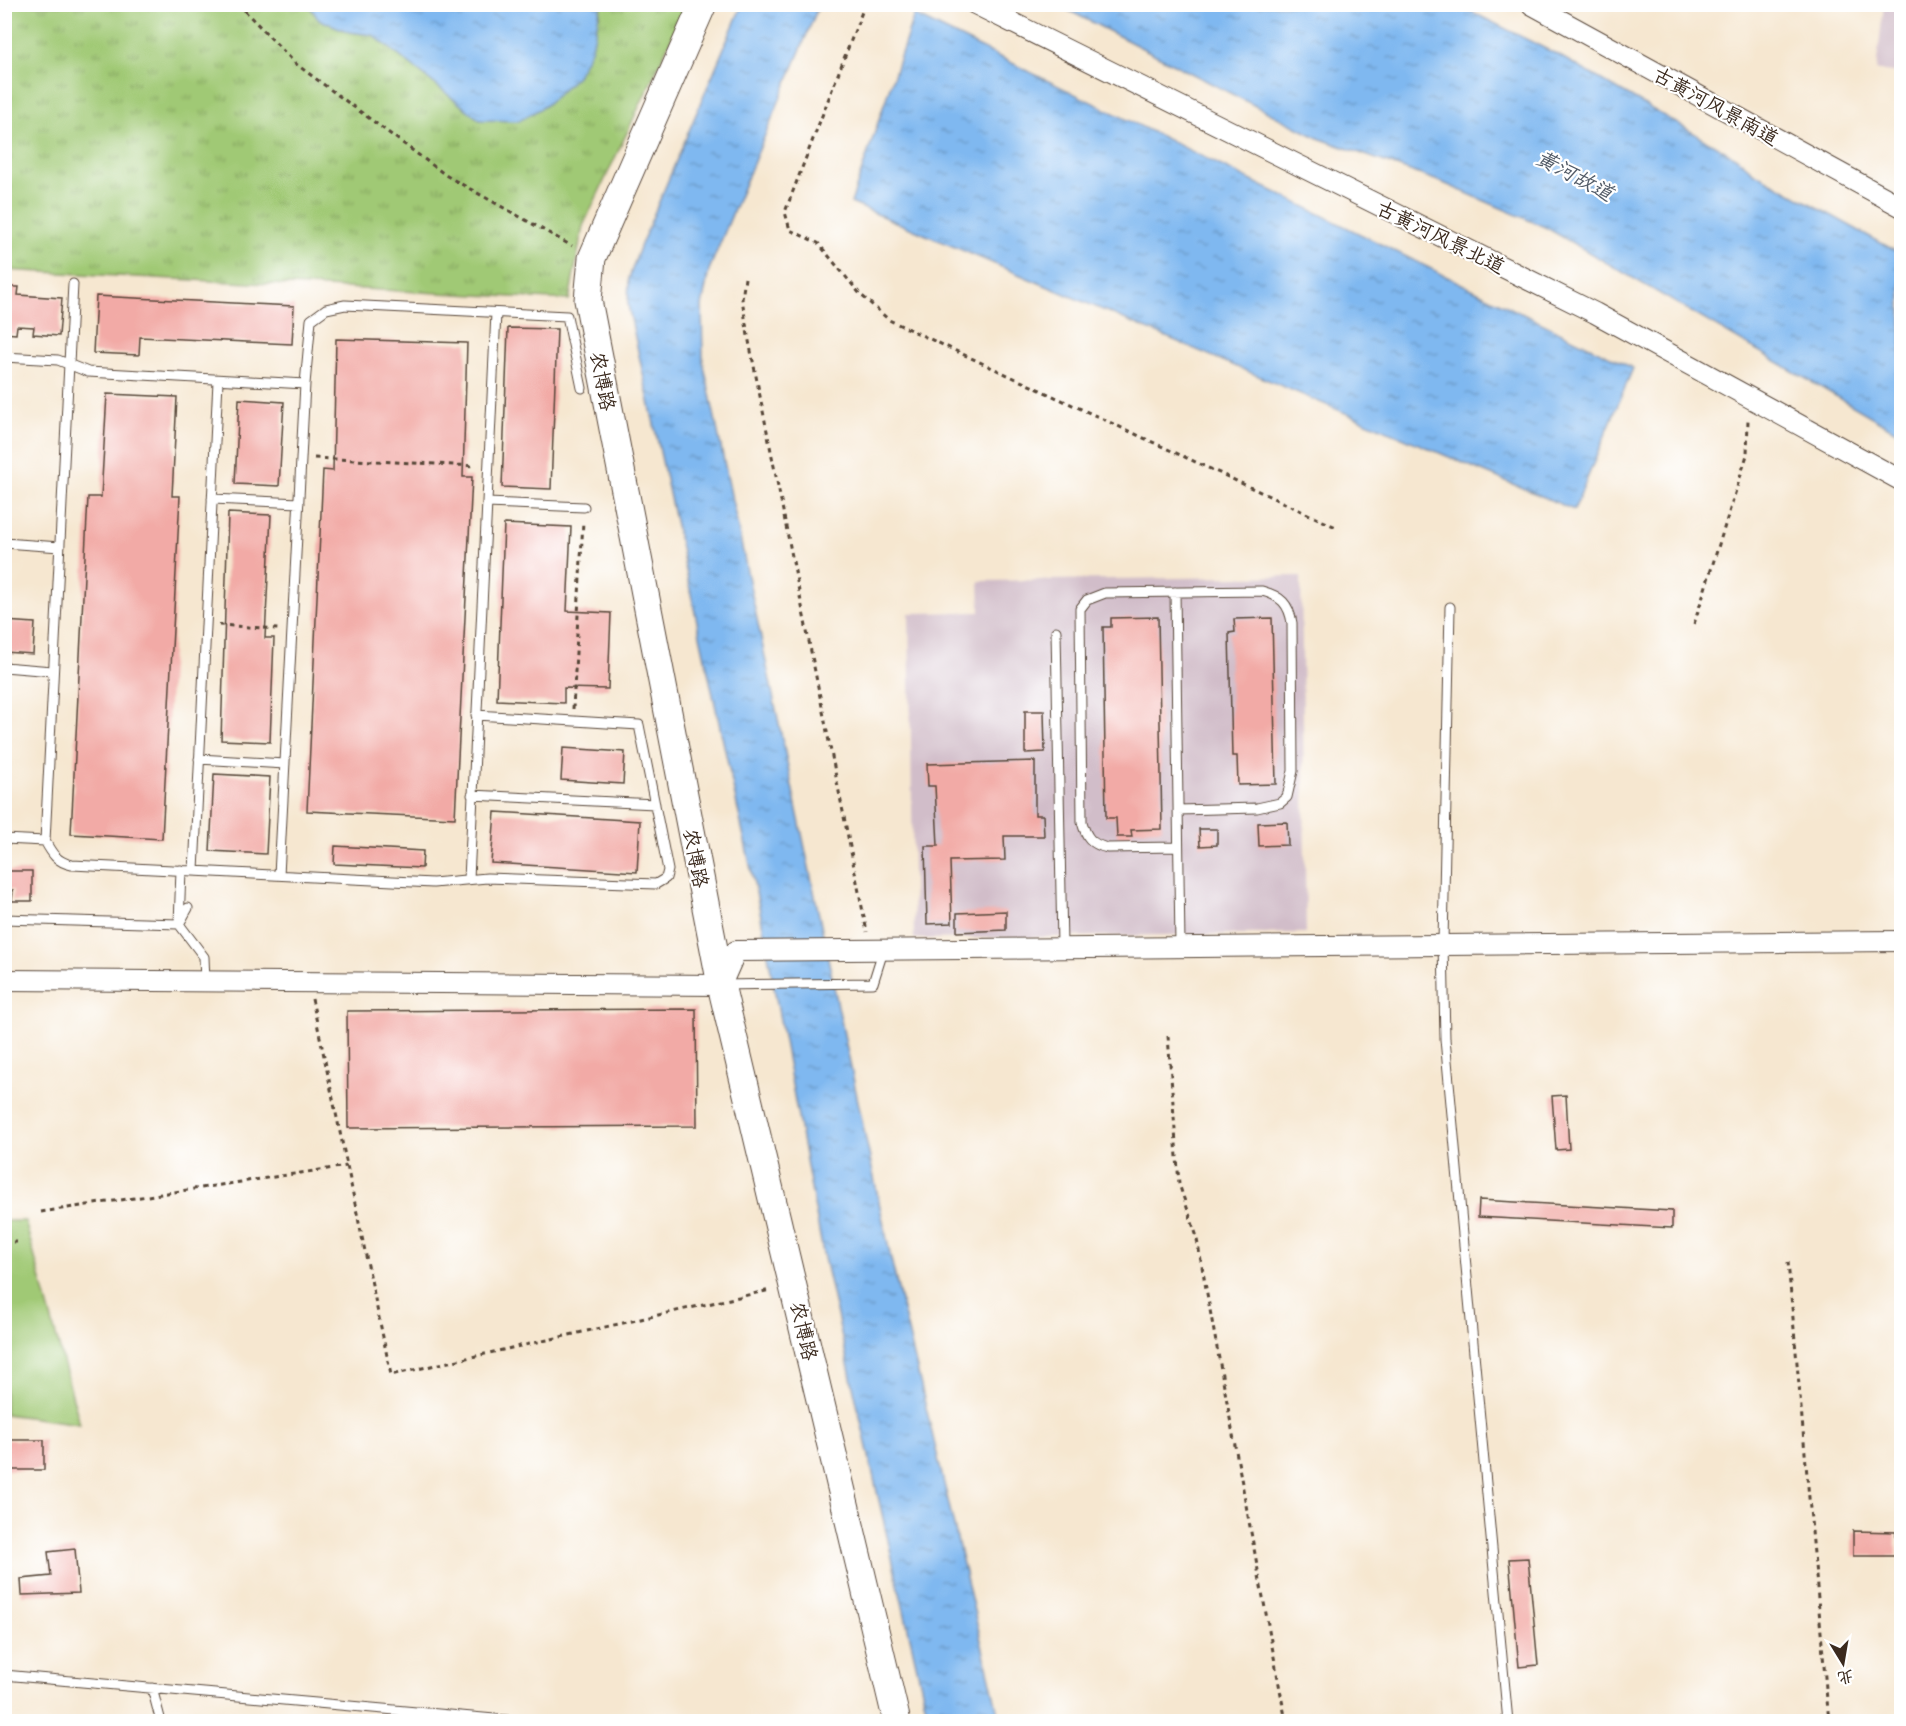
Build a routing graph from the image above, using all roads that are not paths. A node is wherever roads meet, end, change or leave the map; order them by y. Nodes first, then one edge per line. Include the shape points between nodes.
1 (703, 4) edge
2 (975, 4) edge
3 (1531, 4) edge
4 (1902, 207) edge
5 (73, 284) dead end
6 (496, 313) junction
7 (4, 357) edge
8 (69, 364) junction
9 (218, 381) junction
10 (305, 384) junction
11 (582, 388) dead end
12 (1902, 481) edge
13 (212, 499) junction
14 (299, 503) junction
15 (487, 503) junction
16 (584, 507) road end
17 (4, 543) edge
18 (60, 547) junction
19 (1176, 592) junction
20 (1450, 607) dead end
21 (1056, 631) dead end
22 (4, 667) edge
23 (52, 671) junction
24 (476, 715) junction
25 (199, 759) junction
26 (285, 764) junction
27 (472, 795) junction
28 (655, 804) junction
29 (1178, 810) junction
30 (4, 839) edge
31 (45, 841) junction
32 (1178, 847) junction
33 (181, 870) junction
34 (194, 871) junction
35 (279, 875) junction
36 (469, 879) junction
37 (188, 908) dead end
38 (4, 919) edge
39 (179, 924) junction
40 (1902, 941) edge
41 (1443, 943) junction
42 (1180, 945) junction
43 (1062, 946) junction
44 (877, 948) junction
45 (4, 980) edge
46 (205, 982) junction
47 (734, 985) junction
48 (4, 1675) edge
49 (152, 1688) junction
50 (161, 1722) edge
51 (527, 1722) edge
52 (897, 1722) edge
53 (1508, 1722) edge

1 - 47 street, 农博路 via 592,258 588,300
2 - 12 street, 古黄河风景北道 via 1595,313
3 - 4 street, 古黄河风景南道
5 - 8 lane
6 - 10 lane via 345,305 326,309 311,320
6 - 11 lane via 567,316
6 - 15 lane
7 - 8 lane
8 - 9 lane via 88,372
8 - 18 lane
9 - 10 lane
9 - 13 lane
10 - 14 lane
13 - 14 lane
13 - 25 lane
14 - 26 lane
15 - 16 lane
15 - 24 lane
17 - 18 lane
18 - 23 lane
19 - 29 lane
19 - 29 lane via 1274,594 1290,610 1292,623 1293,771 1287,797 1280,803 1257,808
19 - 32 lane via 1095,595 1086,600 1078,619 1084,831 1095,845 1107,848
20 - 41 lane
21 - 43 lane
22 - 23 lane
23 - 31 lane
24 - 27 lane
24 - 28 lane via 639,725
25 - 26 lane
25 - 34 lane
26 - 35 lane
27 - 28 lane
27 - 36 lane
28 - 36 lane via 668,870 666,878 656,884
29 - 32 lane
30 - 31 lane
31 - 33 lane via 52,855 62,863
32 - 42 lane
33 - 34 lane
33 - 39 lane
34 - 35 lane
35 - 36 lane via 433,883
37 - 39 lane
38 - 39 lane
39 - 46 lane via 204,957
40 - 41 street
41 - 42 street
41 - 53 lane via 1444,1039
42 - 43 street
43 - 44 street
44 - 47 lane via 873,983
44 - 47 street via 736,951
45 - 46 street
46 - 47 street
47 - 52 street, 农博路 via 793,1285
48 - 49 lane
49 - 50 lane
49 - 51 lane

